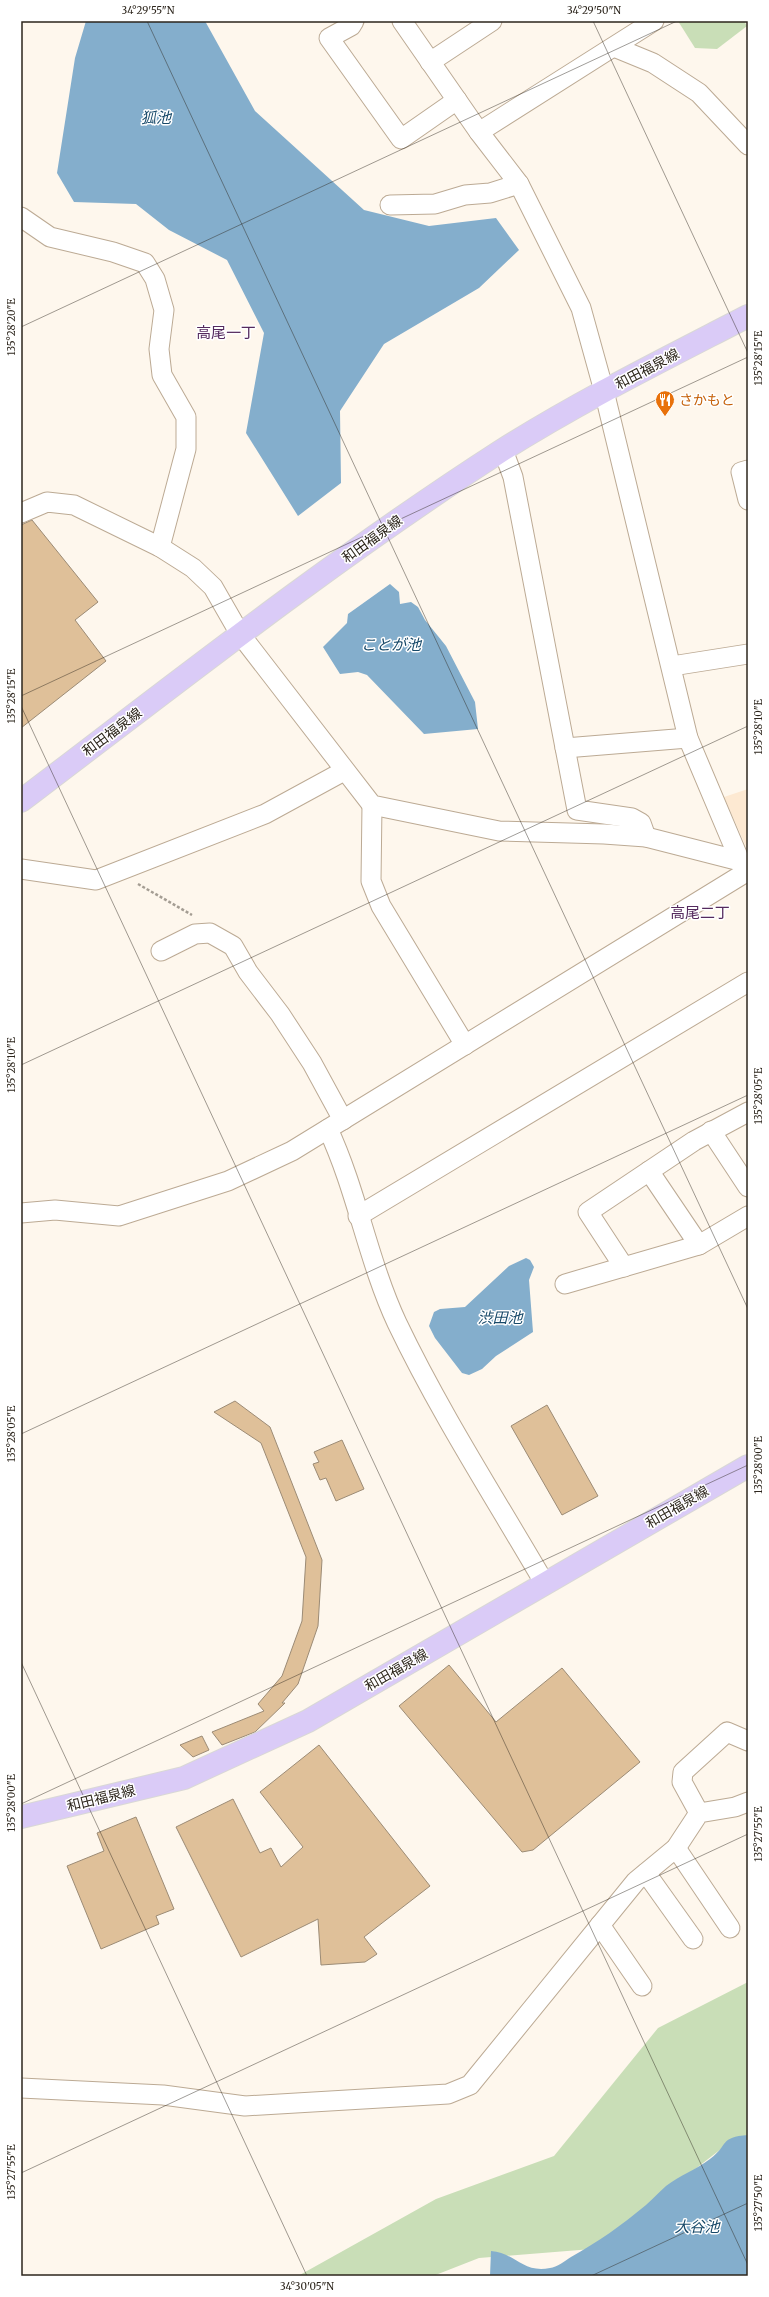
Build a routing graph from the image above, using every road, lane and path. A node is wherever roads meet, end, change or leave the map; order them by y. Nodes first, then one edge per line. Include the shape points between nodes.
1 (354, 21) edge
2 (402, 21) edge
3 (492, 21) edge
4 (654, 21) edge
5 (614, 47) junction
6 (430, 62) junction
7 (457, 100) junction
8 (479, 132) junction
9 (748, 144) edge
10 (519, 184) junction
11 (390, 205) dead end
12 (21, 217) edge
13 (748, 316) edge
14 (604, 391) junction
15 (503, 450) junction
16 (748, 470) edge
17 (748, 500) edge
18 (21, 513) edge
19 (160, 547) junction
20 (240, 634) junction
21 (748, 654) edge
22 (672, 666) junction
23 (688, 738) junction
24 (565, 748) junction
25 (344, 771) junction
26 (21, 801) edge
27 (372, 805) junction
28 (646, 837) junction
29 (745, 867) edge
30 (21, 869) edge
31 (117, 872) junction
32 (198, 919) dead end
33 (161, 951) dead end
34 (748, 982) edge
35 (465, 1045) junction
36 (748, 1112) edge
37 (335, 1124) junction
38 (712, 1132) junction
39 (649, 1171) junction
40 (748, 1187) edge
41 (21, 1213) edge
42 (358, 1216) junction
43 (748, 1216) edge
44 (699, 1245) junction
45 (624, 1267) junction
46 (565, 1284) dead end
47 (748, 1466) edge
48 (546, 1584) junction
49 (748, 1742) edge
50 (748, 1802) edge
51 (699, 1813) junction
52 (21, 1817) edge
53 (676, 1848) junction
54 (646, 1873) junction
55 (600, 1924) junction
56 (730, 1928) dead end
57 (693, 1939) dead end
58 (642, 1986) dead end
59 (21, 2088) edge

1 - 7 street via 351,26 329,38 401,139
2 - 6 street
3 - 6 street
4 - 5 street
5 - 8 street
5 - 9 street via 653,63 699,93
6 - 7 street
7 - 8 street
8 - 10 street
10 - 11 street via 490,193 465,195 435,204
10 - 14 street via 581,308
12 - 19 street via 50,237 113,252 145,263 155,279 164,310 159,348 162,375 186,417 186,449
13 - 14 main road, 和田福泉線
14 - 15 main road, 和田福泉線
14 - 22 street
15 - 20 main road, 和田福泉線 via 413,510
15 - 24 street via 513,477
16 - 17 street via 741,472
18 - 19 street via 47,502 74,505
19 - 20 street via 193,568 212,587
20 - 25 street
20 - 26 main road, 和田福泉線
21 - 22 street
22 - 23 street
23 - 24 street
23 - 29 street
24 - 28 street via 577,810 632,818 641,823
25 - 27 street
25 - 31 street via 265,814
27 - 28 street via 499,831
27 - 35 street via 371,881 378,900
28 - 29 street
29 - 35 street
30 - 31 street via 96,880
31 - 32 path
33 - 37 street via 195,934 210,933 233,946 248,972 280,1014 312,1063
34 - 42 street
35 - 37 street
36 - 38 street
37 - 41 street via 292,1151 228,1181 119,1216 55,1210
37 - 42 street via 336,1147
38 - 39 street
38 - 40 street
39 - 44 street
39 - 45 street via 588,1212
42 - 48 street via 397,1322 437,1401
43 - 44 street
44 - 45 street
45 - 46 street
47 - 48 main road, 和田福泉線
48 - 52 main road, 和田福泉線 via 308,1721 184,1778
49 - 51 street via 727,1732 683,1772 682,1782
50 - 51 street via 735,1807
51 - 53 street
53 - 54 street
53 - 56 street
54 - 55 street via 636,1881
54 - 57 street
55 - 58 street
55 - 59 street via 470,2085 448,2094 245,2106 163,2095

